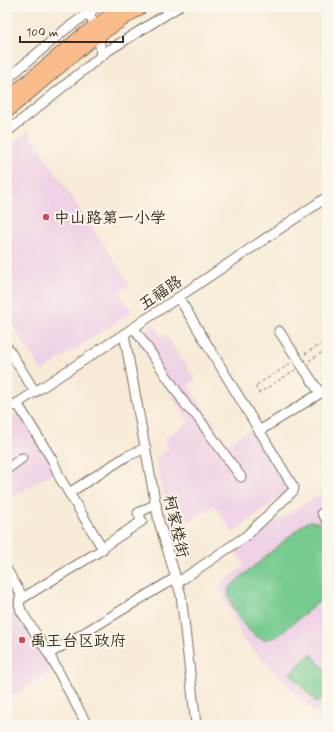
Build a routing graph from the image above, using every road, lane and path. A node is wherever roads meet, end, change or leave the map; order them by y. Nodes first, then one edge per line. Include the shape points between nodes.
1 (122, 7) edge
2 (142, 7) edge
3 (178, 7) edge
4 (91, 9) edge
5 (97, 31) junction
6 (101, 56) junction
7 (7, 79) edge
8 (7, 98) edge
9 (7, 112) edge
10 (7, 132) edge
11 (327, 197) edge
12 (179, 298) junction
13 (134, 328) junction
14 (279, 331) dead end
15 (124, 334) junction
16 (327, 340) edge
17 (7, 347) edge
18 (327, 349) edge
19 (300, 362) junction
20 (324, 391) edge
21 (35, 392) junction
22 (17, 403) junction
23 (7, 410) edge
24 (259, 431) junction
25 (146, 448) junction
26 (22, 458) dead end
27 (7, 469) edge
28 (241, 477) dead end
29 (69, 493) junction
30 (156, 504) junction
31 (102, 547) junction
32 (7, 570) edge
33 (176, 580) junction
34 (21, 599) junction
35 (49, 654) junction
36 (87, 725) edge
37 (196, 725) edge

1 - 5 main road
2 - 5 main road
3 - 6 street
4 - 5 street
4 - 7 street
5 - 6 street
5 - 8 main road
5 - 9 main road
6 - 10 street
11 - 12 street, 五福路
12 - 13 street, 五福路
12 - 24 street
13 - 15 street, 五福路
13 - 28 street via 188,408 196,415
14 - 19 street
15 - 21 street, 五福路
15 - 25 street, 柯家楼街
16 - 19 path
17 - 21 street
18 - 19 path
19 - 19 path via 259,393 256,390 255,386
19 - 20 street
20 - 24 street
21 - 22 street, 五福路
22 - 23 street, 五福路
22 - 29 street via 53,461
24 - 33 street via 294,488 293,491 246,536
25 - 29 street via 127,456
25 - 30 street, 柯家楼街
26 - 27 street
29 - 31 street
30 - 31 street via 138,513 142,521
30 - 33 street, 柯家楼街
31 - 34 street via 102,550
32 - 34 street via 22,594
33 - 35 street
33 - 37 street, 柯家楼街 via 184,612
34 - 35 street via 21,611
35 - 36 street

